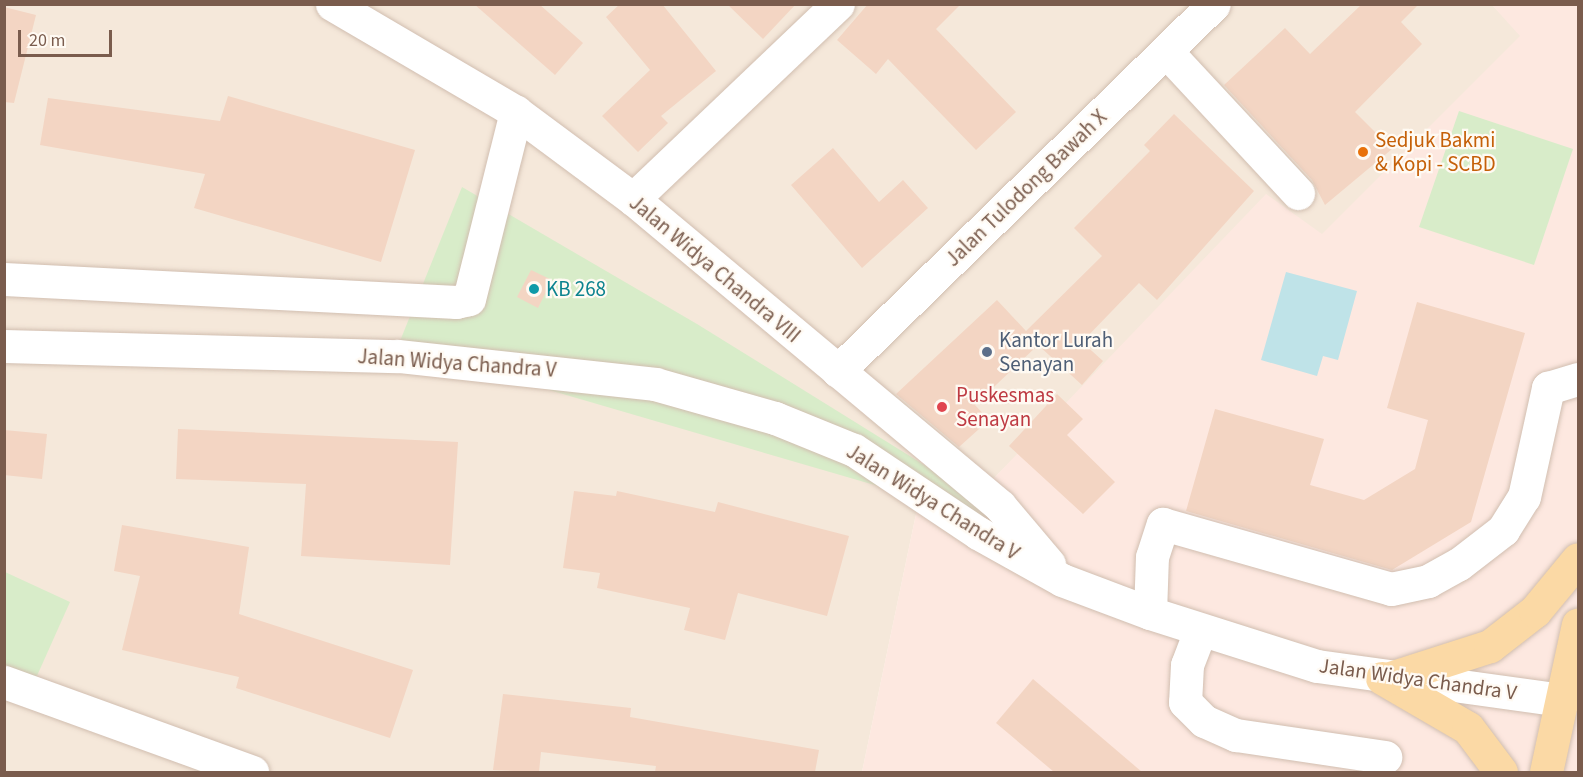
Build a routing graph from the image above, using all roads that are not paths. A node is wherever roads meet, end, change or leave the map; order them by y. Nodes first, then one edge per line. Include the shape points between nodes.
1 (332, 4) edge
2 (838, 4) edge
3 (1214, 4) edge
4 (1166, 51) junction
5 (529, 122) junction
6 (1298, 193) dead end
7 (633, 200) junction
8 (4, 279) edge
9 (4, 346) edge
10 (838, 371) junction
11 (1578, 379) edge
12 (928, 450) junction
13 (908, 482) junction
14 (1578, 559) edge
15 (1062, 580) junction
16 (1136, 608) junction
17 (1578, 624) edge
18 (1200, 630) junction
19 (1384, 679) junction
20 (4, 682) edge
21 (1571, 701) edge
22 (1385, 757) dead end
23 (252, 772) edge
24 (1501, 772) edge
25 (1546, 772) edge

1 - 5 street, Jalan Widya Chandra VIII
2 - 7 street
3 - 4 street, Jalan Tulodong Bawah X
4 - 6 street
4 - 10 street, Jalan Tulodong Bawah X
5 - 7 street, Jalan Widya Chandra VIII
5 - 8 street via 502,163 469,299 456,302
7 - 10 street, Jalan Widya Chandra VIII
9 - 13 street, Jalan Widya Chandra V via 398,356 655,384 775,418 854,450
10 - 12 street, Jalan Widya Chandra VIII
11 - 16 street via 1548,388 1524,497 1503,530 1428,580 1391,590 1163,524
12 - 13 street
12 - 15 street, Jalan Widya Chandra VIII via 1000,506
13 - 15 street, Jalan Widya Chandra V via 978,533
14 - 19 main road via 1535,611 1490,646
15 - 16 street, Jalan Widya Chandra V
16 - 18 street, Jalan Widya Chandra V
17 - 21 main road
18 - 19 street, Jalan Widya Chandra V via 1317,666
18 - 22 street via 1187,665 1185,702 1204,721 1256,739
19 - 21 street, Jalan Widya Chandra V
19 - 24 main road via 1468,728
20 - 23 street
21 - 25 main road

